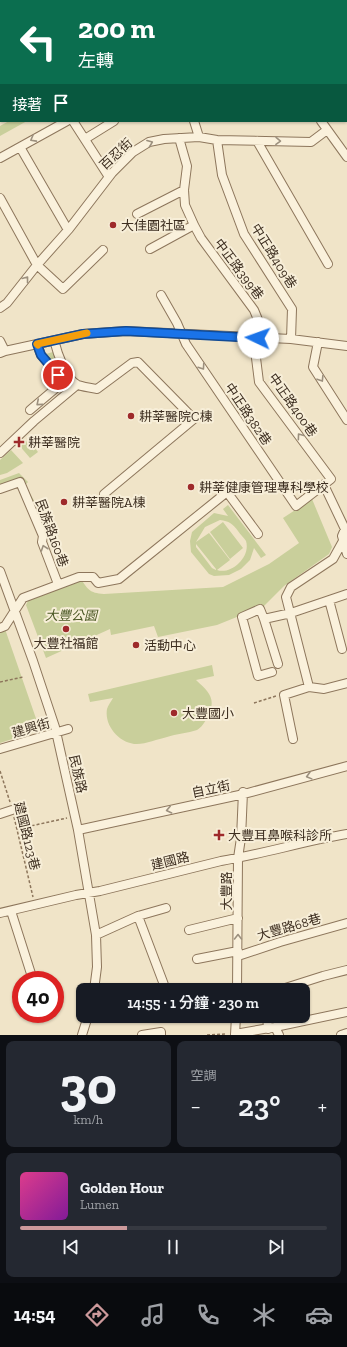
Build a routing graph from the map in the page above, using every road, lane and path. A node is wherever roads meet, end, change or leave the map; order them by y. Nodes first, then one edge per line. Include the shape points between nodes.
1 (64, 122) edge
2 (74, 122) edge
3 (112, 122) edge
4 (194, 122) edge
5 (322, 122) edge
6 (328, 130) junction
7 (199, 137) junction
8 (179, 138) junction
9 (85, 139) junction
10 (217, 140) junction
11 (257, 141) junction
12 (20, 147) junction
13 (347, 157) edge
14 (0, 158) edge
15 (109, 177) junction
16 (184, 190) junction
17 (0, 198) edge
18 (137, 214) dead end
19 (194, 225) junction
20 (68, 230) junction
21 (150, 249) dead end
22 (103, 250) dead end
23 (328, 264) dead end
24 (37, 265) junction
25 (161, 295) dead end
26 (0, 308) edge
27 (182, 334) junction
28 (258, 338) junction
29 (291, 339) junction
30 (54, 340) junction
31 (0, 342) edge
32 (318, 342) junction
33 (37, 344) junction
34 (347, 346) edge
35 (2, 352) edge
36 (69, 377) junction
37 (77, 385) junction
38 (30, 410) dead end
39 (347, 420) edge
40 (0, 453) edge
41 (324, 485) junction
42 (0, 489) edge
43 (104, 494) dead end
44 (258, 534) dead end
45 (345, 540) edge
46 (347, 554) edge
47 (0, 571) edge
48 (58, 584) junction
49 (347, 594) edge
50 (329, 600) junction
51 (15, 612) junction
52 (291, 613) junction
53 (264, 619) junction
54 (0, 628) edge
55 (342, 649) dead end
56 (278, 664) dead end
57 (272, 672) dead end
58 (23, 676) dead end
59 (0, 682) edge
60 (347, 683) edge
61 (309, 688) junction
62 (284, 695) junction
63 (254, 703) dead end
64 (68, 729) dead end
65 (56, 734) junction
66 (293, 739) dead end
67 (0, 749) edge
68 (347, 766) edge
69 (0, 771) edge
70 (244, 793) junction
71 (12, 810) junction
72 (0, 814) edge
73 (67, 818) dead end
74 (17, 829) junction
75 (78, 830) junction
76 (347, 834) edge
77 (238, 858) junction
78 (89, 894) junction
79 (35, 905) junction
80 (166, 908) dead end
81 (11, 911) junction
82 (0, 913) edge
83 (138, 916) junction
84 (238, 918) junction
85 (347, 923) edge
86 (189, 930) dead end
87 (96, 935) junction
88 (238, 953) junction
89 (196, 959) dead end
90 (347, 970) edge
91 (30, 971) edge
92 (95, 983) edge
93 (163, 983) edge
94 (237, 983) edge
95 (307, 983) edge
96 (347, 1012) edge
97 (310, 1015) edge
98 (86, 1023) edge
99 (236, 1023) edge
100 (289, 1023) edge
101 (274, 1030) edge
102 (347, 1033) edge
103 (235, 1034) edge
104 (82, 1035) edge
105 (142, 1035) edge
106 (161, 1035) edge
107 (207, 1035) edge
108 (341, 1035) edge

1 -> 12 street
2 - 9 street
3 - 9 street
4 - 7 street
5 - 6 street
11 -> 6 street, 百忍街 via 310,142
6 - 13 street
7 - 8 street, 百忍街
7 - 10 street, 百忍街
15 -> 8 street, 百忍街 via 132,152 149,142
8 - 16 street, 中正路399巷 via 187,166
9 - 15 street
10 - 11 street, 百忍街
10 - 29 street, 中正路409巷 via 222,175 244,234 292,309
11 - 23 street
12 - 14 street
12 - 20 street
15 - 20 street, 百忍街
16 - 18 street
16 - 19 street, 中正路399巷 via 186,205
17 - 24 street
19 - 21 street
19 - 28 street, 中正路399巷 via 254,310 261,327
20 - 24 street, 百忍街
22 - 24 street via 63,289
26 -> 24 street, 百忍街 via 7,303
25 - 27 street, 中正路382巷
27 - 28 street
27 - 30 street via 126,331 83,334
27 -> 41 street, 中正路382巷 via 186,344 296,506
28 - 29 street
41 -> 28 street, 中正路400巷 via 331,479 259,382 255,350
29 - 32 street
30 - 33 street
30 - 36 street
31 - 35 street
32 - 34 street
32 -> 39 street via 313,367
33 - 35 street
33 - 36 street via 41,355 58,375
36 - 37 street
36 -> 38 street
37 - 40 street
37 - 43 street via 97,389 132,363 138,362 194,419
41 - 45 street via 345,529 342,536
48 -> 42 street, 民族路160巷 via 42,542 43,536 20,482
44 - 48 street via 227,492 119,579 98,583 92,576 79,577
45 - 46 street
45 - 52 street via 333,559 291,588 286,597
47 - 51 street, 民族路
48 - 51 street, 民族路160巷 via 23,598
49 - 50 street
50 - 52 street
50 - 55 street
51 - 54 street, 民族路160巷 via 5,626
51 - 65 street, 民族路
52 - 53 street
52 - 61 street
53 - 56 street
53 - 57 street via 260,610 242,617 258,676
58 - 59 path
60 - 61 street via 324,689
61 - 62 street
62 - 63 path
62 - 66 street
64 - 65 street, 建興街
65 - 67 street, 建興街
65 - 75 street, 民族路
68 -> 70 street, 自立街
69 - 71 path, 建國路123巷
70 -> 75 street, 自立街
70 - 77 street, 大豐路
71 - 72 street
71 - 74 path, 建國路123巷
73 - 74 path
74 - 79 path, 建國路123巷
75 - 78 street, 民族路
76 - 77 street, 建國路
77 - 78 street, 建國路
77 - 84 street, 大豐路
78 - 79 street, 建國路
78 - 87 street, 民族路
79 - 81 street, 建國路
80 - 83 street
81 - 82 street, 建國路
81 - 91 street
83 - 87 street
83 - 93 street
84 - 86 street
88 -> 84 street, 大豐路
85 - 88 street, 大豐路68巷
87 - 92 street, 民族路
88 - 89 street, 大豐路68巷
88 - 94 street, 大豐路
90 - 95 street
96 - 97 street
98 - 104 street
99 - 103 street
100 - 101 street
101 - 103 street
102 - 108 street
103 - 107 path
105 - 106 street via 161,1032

